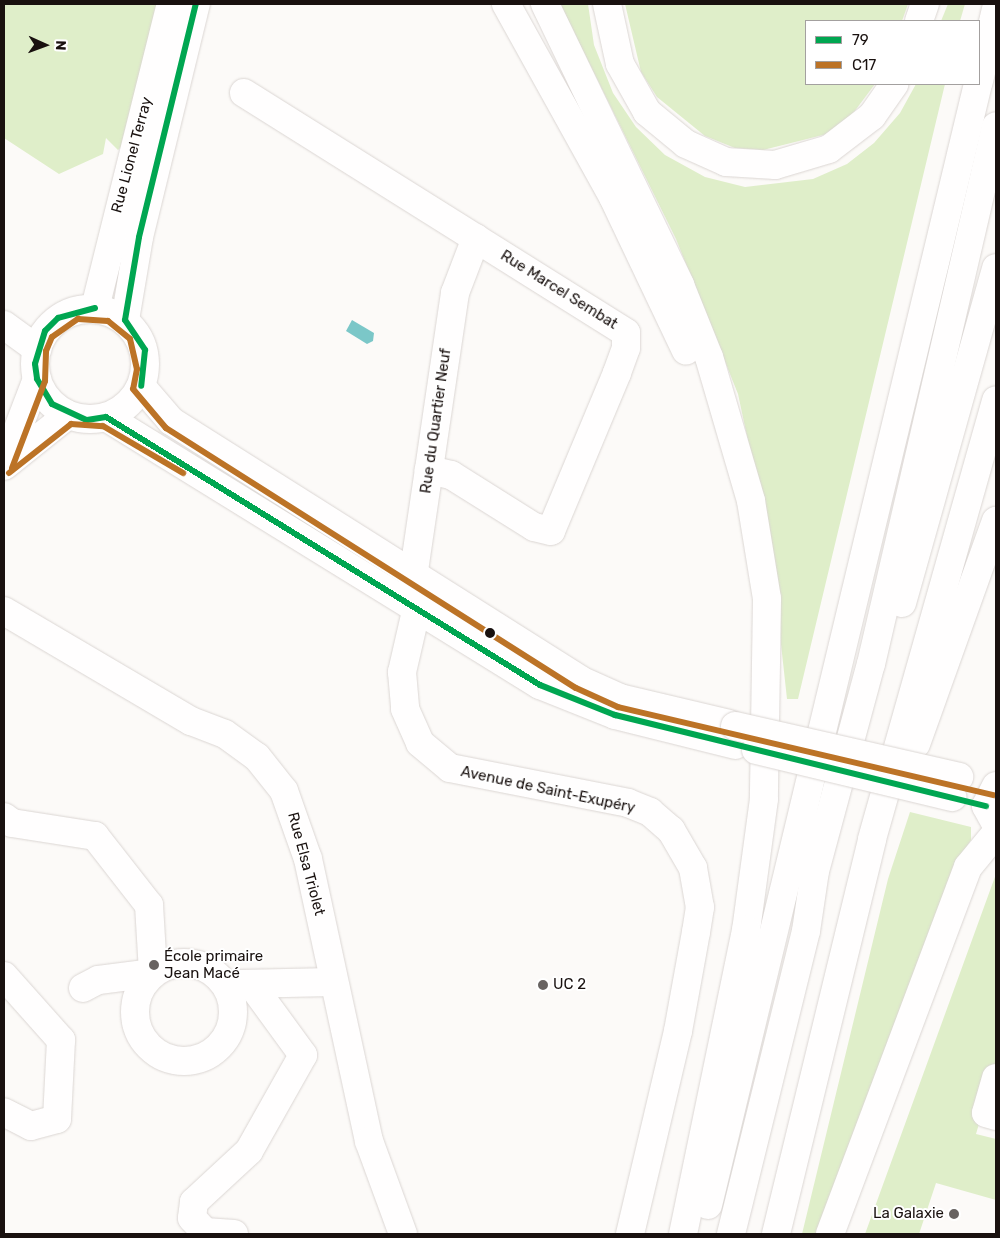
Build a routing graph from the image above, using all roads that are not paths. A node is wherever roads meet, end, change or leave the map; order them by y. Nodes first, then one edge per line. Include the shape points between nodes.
1 (171, 4) edge
2 (196, 4) edge
3 (506, 4) edge
4 (545, 4) edge
5 (607, 4) edge
6 (925, 4) edge
7 (996, 9) edge
8 (919, 20) edge
9 (980, 74) edge
10 (893, 85) edge
11 (977, 85) edge
12 (244, 92) dead end
13 (996, 126) edge
14 (476, 238) junction
15 (996, 268) edge
16 (95, 308) junction
17 (125, 320) junction
18 (4, 325) edge
19 (36, 348) junction
20 (37, 379) junction
21 (141, 386) junction
22 (996, 400) edge
23 (68, 415) junction
24 (106, 417) junction
25 (4, 465) edge
26 (429, 470) junction
27 (996, 521) edge
28 (413, 577) junction
29 (417, 607) junction
30 (4, 610) edge
31 (767, 694) junction
32 (735, 735) junction
33 (993, 801) edge
34 (4, 816) edge
35 (996, 833) edge
36 (872, 839) junction
37 (806, 931) junction
38 (153, 973) junction
39 (4, 976) edge
40 (223, 982) junction
41 (334, 982) junction
42 (252, 985) junction
43 (83, 988) dead end
44 (996, 1078) edge
45 (4, 1112) edge
46 (996, 1116) edge
47 (234, 1234) edge
48 (403, 1234) edge
49 (630, 1234) edge
50 (683, 1234) edge
51 (701, 1234) edge
52 (731, 1234) edge
53 (776, 1234) edge
54 (830, 1234) edge

1 - 16 main road, Rue Lionel Terray
2 - 17 main road, Rue Lionel Terray via 138,237
3 - 31 main road via 613,196 692,364 736,502
4 - 31 main road via 680,286 734,434 751,501 766,591
5 - 10 main road via 620,64 647,112 686,144 726,162 775,165 829,148 872,116
6 - 8 main road
7 - 9 main road
11 - 51 main road
12 - 14 main road, Rue Marcel Sembat
13 - 37 main road via 871,664 815,871
14 - 26 main road, Rue du Quartier Neuf via 455,292
14 - 26 main road, Rue Marcel Sembat via 626,333 626,348 551,531 534,527 451,475
15 - 37 main road via 828,873
16 - 17 main road
16 - 19 main road via 58,318
17 - 21 main road via 145,350
18 - 19 main road
19 - 20 main road
20 - 23 main road via 52,404
20 - 25 main road
21 - 24 main road via 133,400
21 - 28 main road via 171,421
22 - 36 main road
23 - 24 main road
23 - 25 main road
24 - 29 main road
26 - 28 main road, Rue du Quartier Neuf
27 - 36 main road via 910,762
28 - 29 main road, Rue du Quartier Neuf
28 - 32 main road via 580,680 620,698
29 - 32 main road via 540,685 616,715
29 - 49 main road, Avenue de Saint-Exupéry via 402,672 405,709 420,743 437,760 460,774 628,804 650,812 672,830 693,868 700,907 696,932 678,1031
30 - 41 main road, Rue Elsa Triolet via 191,721 225,734 256,757 284,791 301,834
31 - 50 main road via 764,799 746,930
32 - 33 main road, bridge via 956,787
34 - 38 main road via 12,824 95,836 149,904
35 - 54 main road via 968,867
36 - 53 main road
37 - 52 main road
38 - 40 main road via 167,965 198,964
38 - 40 main road via 136,1000 139,1033 155,1051 177,1061 209,1054 221,1043 233,1013
38 - 43 main road via 98,980
39 - 45 main road via 61,1040 57,1119 31,1126
40 - 42 main road
41 - 42 main road
41 - 48 main road, Rue Elsa Triolet via 369,1141
42 - 47 main road via 303,1055 249,1151 194,1202 192,1218 206,1232
44 - 46 main road via 986,1114

